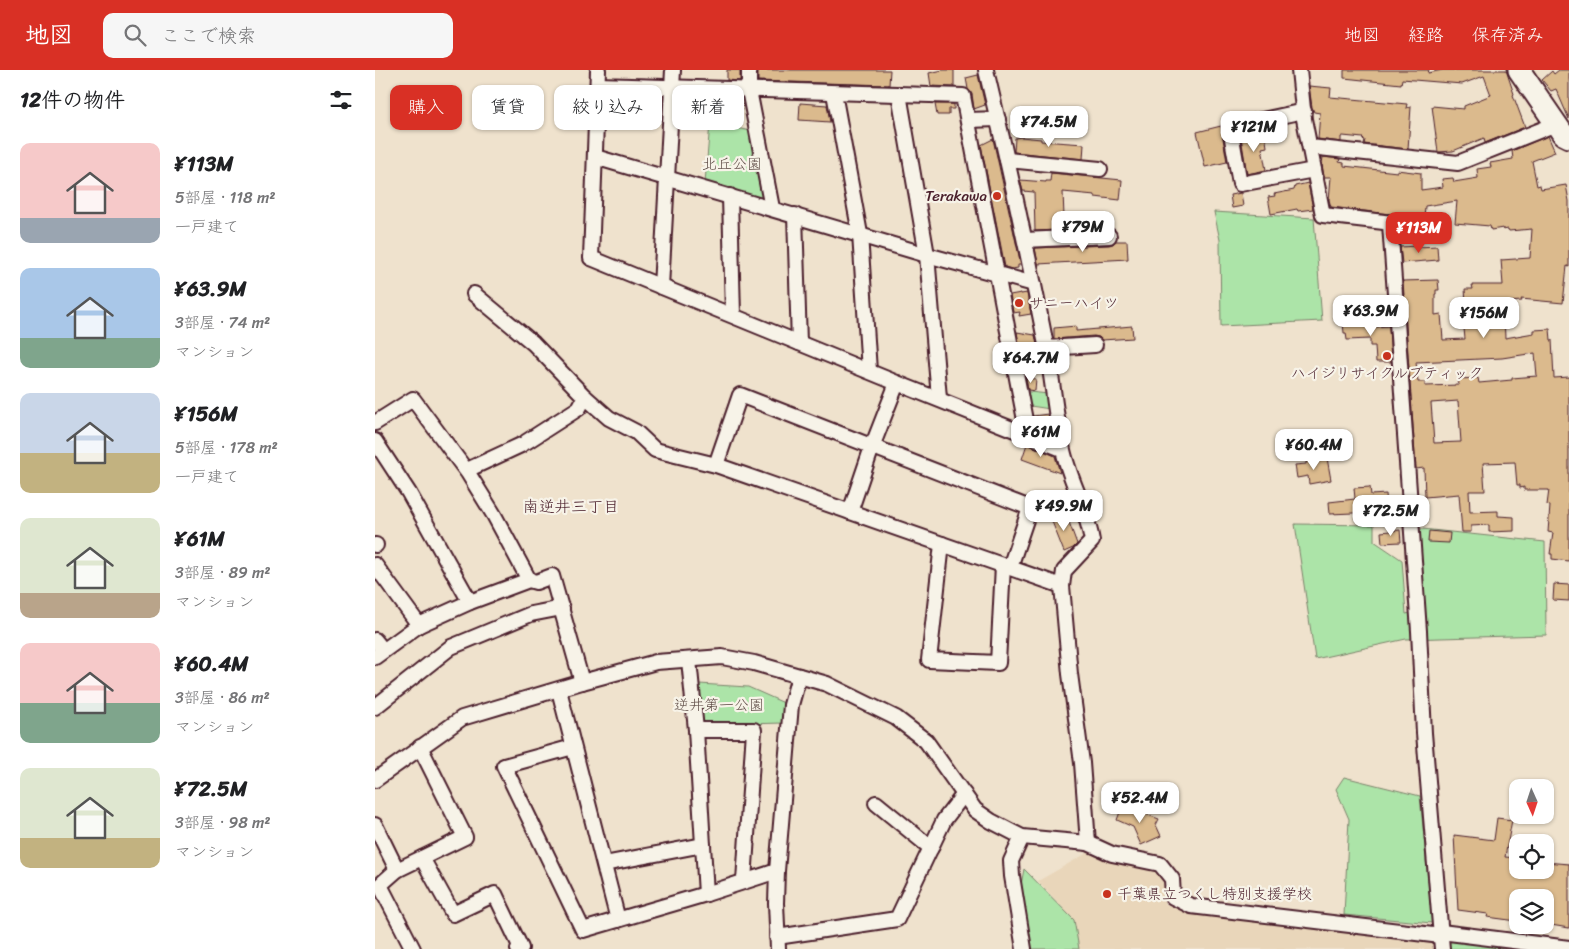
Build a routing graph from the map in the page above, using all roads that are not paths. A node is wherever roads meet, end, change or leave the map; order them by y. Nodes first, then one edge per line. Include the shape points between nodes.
1 (598, 70) edge
2 (673, 70) edge
3 (749, 70) edge
4 (986, 70) edge
5 (1299, 70) edge
6 (1519, 70) edge
7 (598, 85) edge
8 (672, 85) edge
9 (662, 87) edge
10 (672, 87) joint
11 (744, 90) edge
12 (749, 90) junction
13 (833, 93) junction
14 (899, 94) junction
15 (1304, 111) junction
16 (998, 119) junction
17 (968, 120) junction
18 (596, 130) edge
19 (1562, 131) edge
20 (1310, 147) junction
21 (595, 157) junction
22 (1007, 160) junction
23 (1100, 169) dead end
24 (1314, 170) junction
25 (666, 177) junction
26 (730, 196) junction
27 (773, 208) junction
28 (795, 215) junction
29 (1391, 224) junction
30 (1436, 228) dead end
31 (860, 234) junction
32 (1109, 236) dead end
33 (1025, 240) junction
34 (927, 255) junction
35 (997, 274) junction
36 (1034, 284) junction
37 (661, 287) junction
38 (474, 294) dead end
39 (733, 315) junction
40 (799, 343) junction
41 (1095, 345) dead end
42 (1047, 348) junction
43 (869, 371) junction
44 (897, 383) junction
45 (585, 397) junction
46 (939, 398) junction
47 (375, 423) edge
48 (1029, 436) junction
49 (375, 441) edge
50 (872, 447) junction
51 (1062, 449) junction
52 (716, 466) junction
53 (467, 470) junction
54 (850, 512) junction
55 (942, 544) junction
56 (375, 565) edge
57 (1007, 566) junction
58 (529, 580) junction
59 (1062, 586) junction
60 (470, 602) junction
61 (562, 608) junction
62 (419, 625) junction
63 (378, 649) edge
64 (689, 660) junction
65 (799, 676) junction
66 (582, 682) junction
67 (559, 690) junction
68 (375, 707) edge
69 (696, 730) junction
70 (573, 747) junction
71 (420, 748) junction
72 (375, 780) edge
73 (964, 794) junction
74 (876, 803) dead end
75 (375, 825) edge
76 (1022, 837) junction
77 (1088, 843) junction
78 (703, 845) junction
79 (931, 848) junction
80 (422, 858) junction
81 (604, 864) junction
82 (397, 870) junction
83 (777, 871) junction
84 (744, 881) junction
85 (706, 894) junction
86 (618, 920) junction
87 (1441, 939) edge
88 (777, 943) edge
89 (1569, 948) edge
90 (413, 949) edge
91 (518, 949) edge
92 (1024, 949) edge

1 - 7 street
2 - 8 street
3 - 12 street
4 - 16 street
5 - 15 street
6 - 19 main road
9 - 10 street
10 - 25 street
11 - 12 street
12 - 13 street
12 - 27 street
13 - 14 street
13 - 31 street
14 - 17 street via 963,96
14 - 34 street
15 - 20 street
15 - 24 street via 1229,126 1240,184
16 - 17 street
16 - 22 street
17 - 35 street
18 - 21 street
19 - 20 street via 1458,163
20 - 24 street
21 - 25 street
21 - 37 street via 591,258
22 - 23 street
22 - 33 street
24 - 29 street via 1323,215
25 - 26 street
25 - 37 street
26 - 27 street
26 - 39 street
27 - 28 street
28 - 31 street
28 - 40 street
29 - 30 street
29 - 87 street via 1424,733
31 - 34 street
31 - 43 street
32 - 33 street
33 - 36 street
34 - 35 street
34 - 46 street
35 - 36 street
35 - 48 street
36 - 42 street
37 - 39 street
38 - 45 street via 533,344
39 - 40 street
40 - 43 street
41 - 42 street
42 - 51 street
43 - 44 street
44 - 46 street
44 - 50 street
45 - 52 street via 609,418 636,432 655,450
45 - 53 street via 579,408 523,444
46 - 48 street
47 - 53 street via 413,399
48 - 51 street
49 - 60 street via 409,493
50 - 52 street via 740,395
50 - 54 street
50 - 57 street via 1030,508
51 - 59 street via 1092,540 1064,571
52 - 54 street
53 - 58 street
54 - 55 street
55 - 57 street
55 - 57 street via 929,660 998,663
56 - 62 street
57 - 59 street
58 - 60 street
58 - 61 street via 536,582 552,576
59 - 77 street
60 - 62 street
61 - 66 street
61 - 68 street via 531,614 451,647
62 - 63 street
64 - 65 street via 722,657
64 - 66 street via 656,662
64 - 69 street
65 - 73 street via 827,684 896,718 926,741
65 - 83 street via 791,705
66 - 67 street
67 - 70 street
67 - 71 street via 462,718
69 - 78 street
69 - 84 street via 754,730
70 - 81 street
70 - 86 street via 504,766 583,930
71 - 72 street
71 - 80 street via 465,837
73 - 76 street via 975,810
73 - 79 street via 944,820
74 - 79 street
75 - 82 street
76 - 77 street
76 - 92 street via 1011,868
77 - 87 street via 1112,854 1160,864 1171,879 1173,897 1191,906
78 - 81 street
78 - 85 street
79 - 88 street via 897,919
80 - 82 street
80 - 91 street via 453,914 495,894 521,948
81 - 86 street
82 - 90 street via 380,885
83 - 84 street
83 - 88 street
84 - 85 street
85 - 86 street
87 - 89 street

